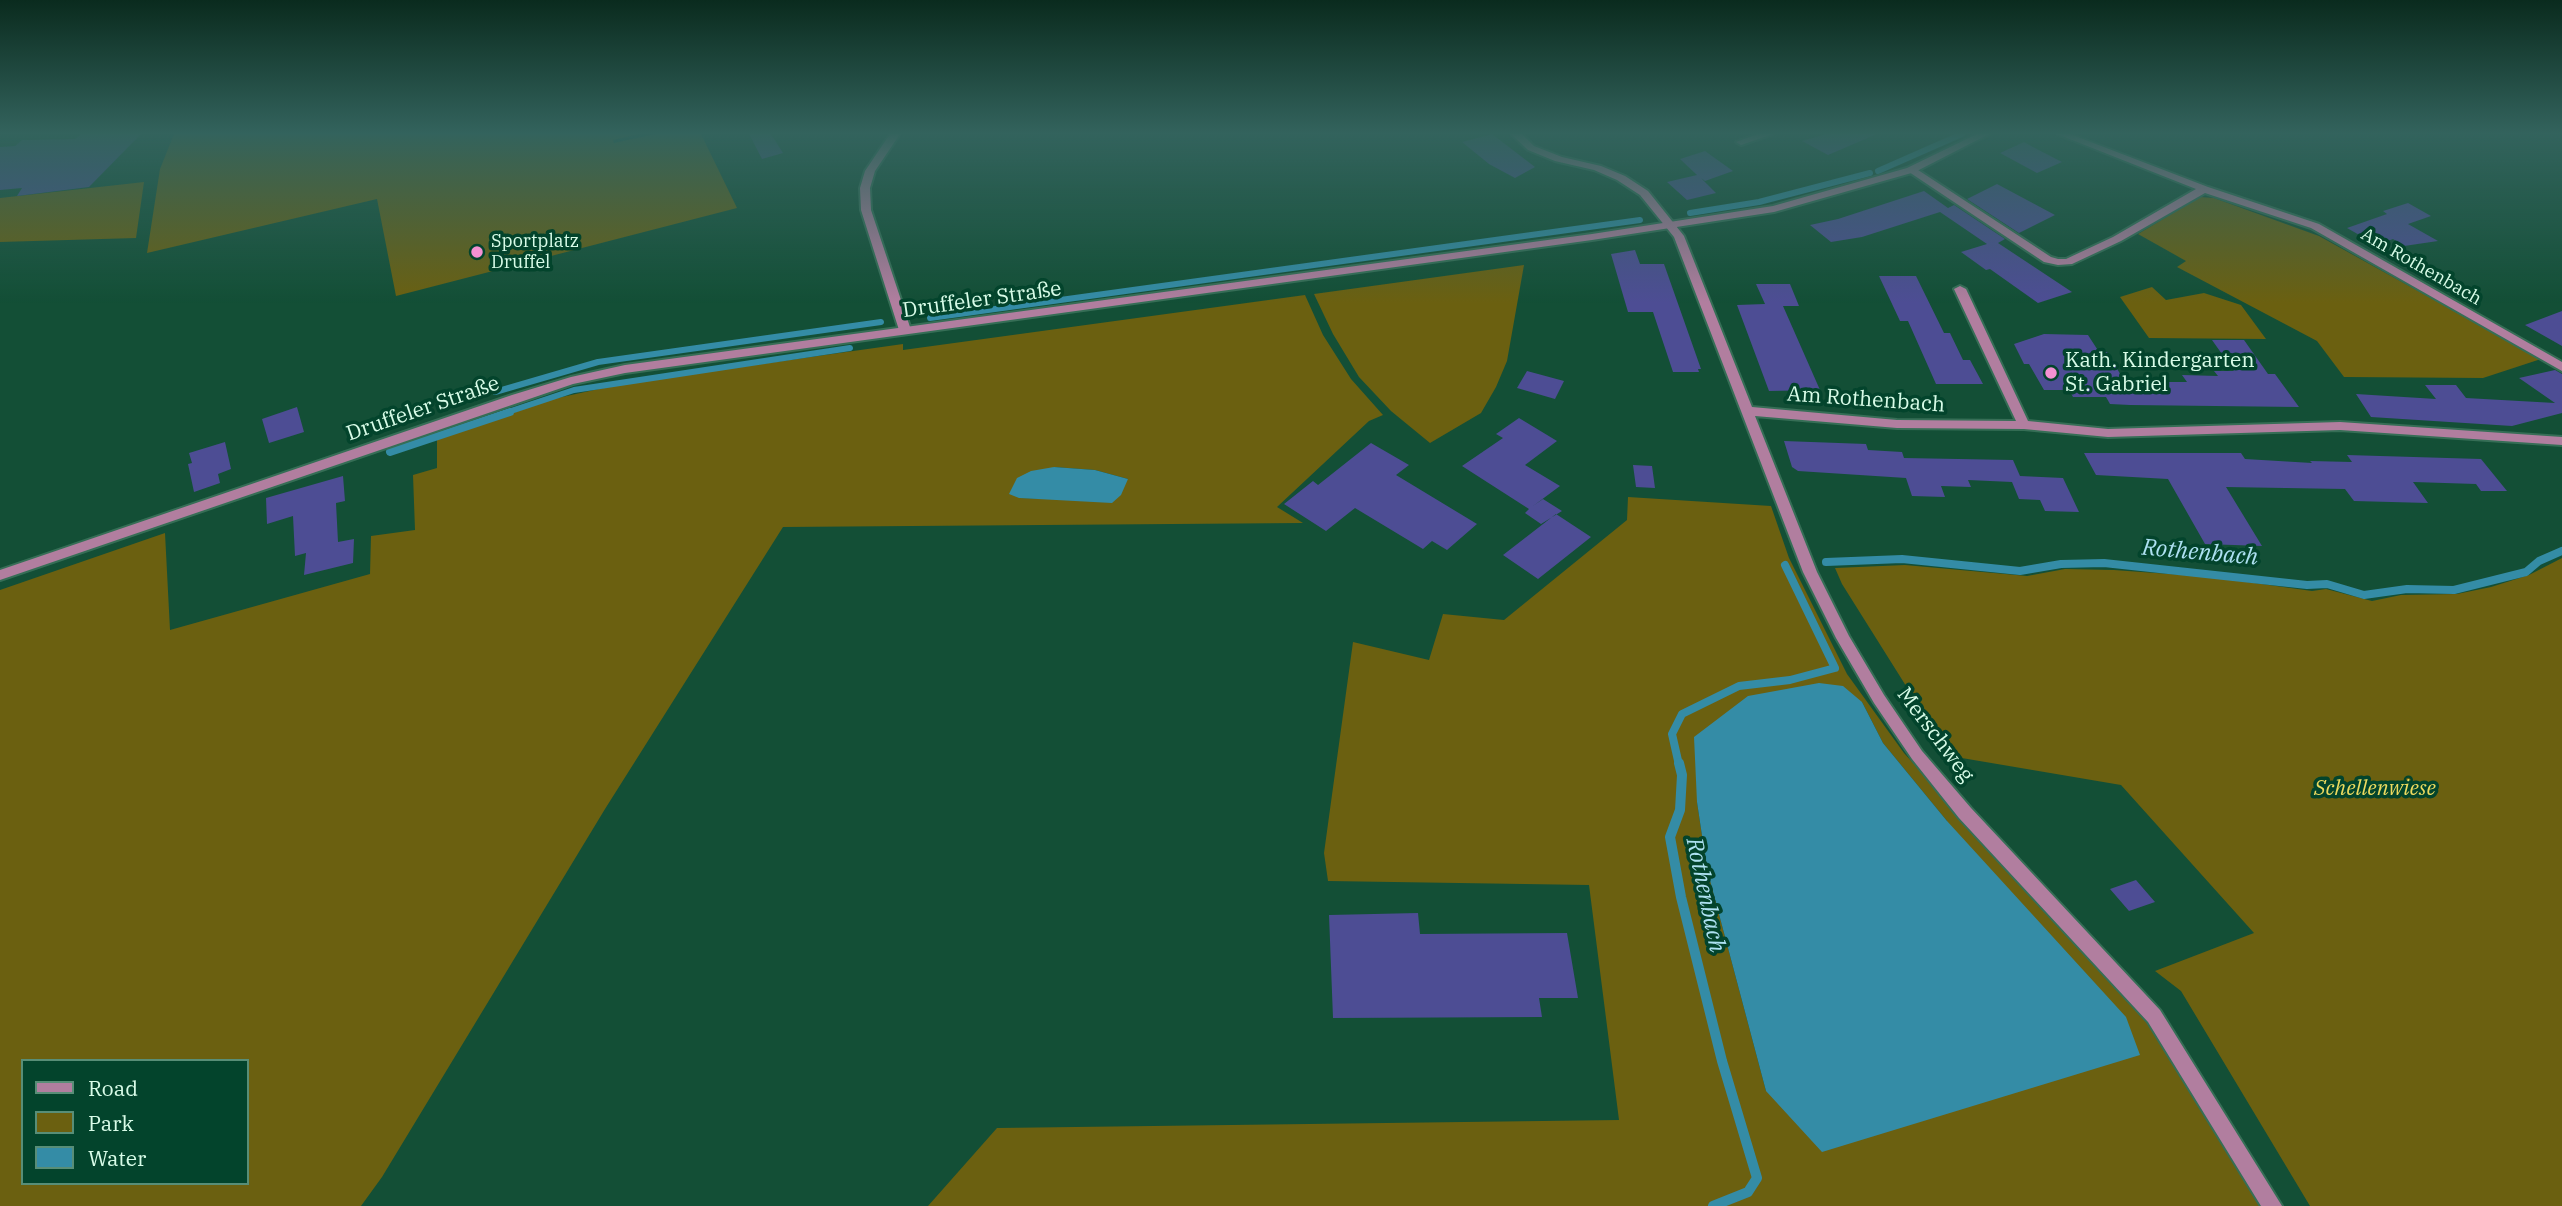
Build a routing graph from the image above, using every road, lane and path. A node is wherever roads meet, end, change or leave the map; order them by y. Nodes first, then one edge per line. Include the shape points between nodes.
1 (865, 190) edge
2 (1640, 190) edge
3 (1840, 190) edge
4 (1942, 190) edge
5 (2202, 190) edge
6 (2208, 190) edge
7 (1670, 225) junction
8 (1961, 289) dead end
9 (905, 330) junction
10 (2562, 367) edge
11 (1747, 411) junction
12 (2024, 425) junction
13 (2562, 441) edge
14 (0, 575) edge
15 (2272, 1206) edge

1 - 9 street via 866,210
2 - 7 street, Merschweg
3 - 7 street, Druffeler Straße via 1774,209
4 - 5 street via 2058,262 2068,262 2117,239
6 - 10 street, Am Rothenbach via 2315,226
7 - 9 street, Druffeler Straße
7 - 11 street, Merschweg via 1683,245
8 - 12 street
9 - 14 street, Druffeler Straße via 625,369 571,381
11 - 12 street, Am Rothenbach via 1897,425
11 - 15 street, Merschweg via 1810,572 1879,699 1965,813 2154,1016
12 - 13 street, Am Rothenbach via 2108,433 2340,426

